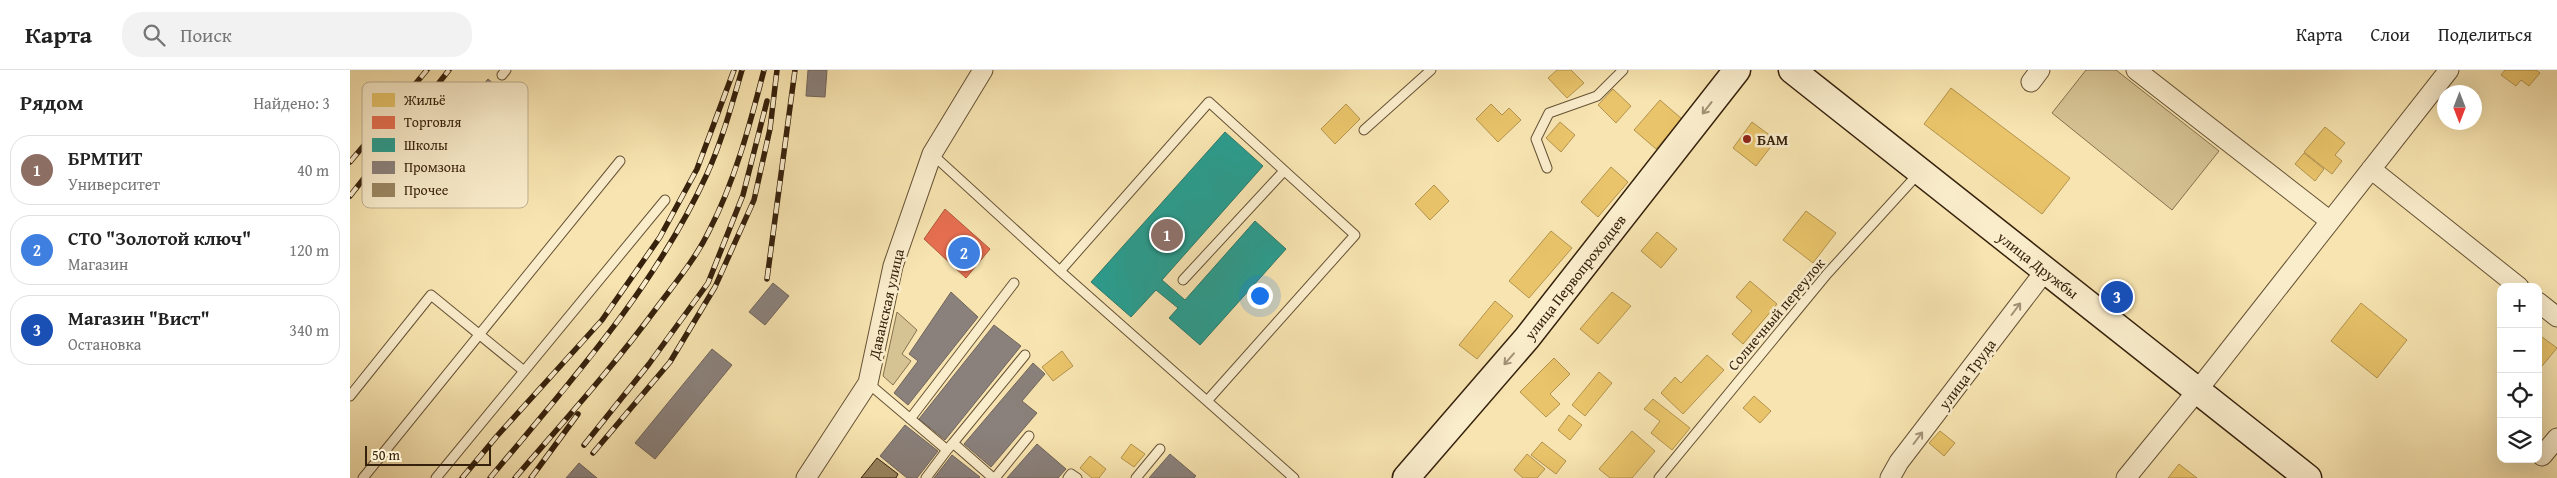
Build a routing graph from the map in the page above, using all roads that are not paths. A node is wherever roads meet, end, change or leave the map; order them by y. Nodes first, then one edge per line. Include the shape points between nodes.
1 (983, 70) edge
2 (1431, 70) edge
3 (1623, 70) edge
4 (1737, 70) edge
5 (1792, 70) edge
6 (2136, 70) edge
7 (2449, 70) edge
8 (1364, 130) dead end
9 (932, 154) junction
10 (620, 161) dead end
11 (1547, 168) dead end
12 (2371, 169) junction
13 (1283, 172) junction
14 (1920, 172) junction
15 (665, 200) dead end
16 (2330, 221) junction
17 (2045, 270) junction
18 (1060, 271) junction
19 (1183, 280) dead end
20 (2514, 283) edge
21 (1014, 284) dead end
22 (2542, 305) edge
23 (2557, 317) edge
24 (480, 335) junction
25 (1025, 355) dead end
26 (524, 371) junction
27 (868, 383) junction
28 (2197, 391) junction
29 (350, 396) edge
30 (1208, 401) junction
31 (910, 418) junction
32 (1029, 436) dead end
33 (2557, 438) edge
34 (950, 447) junction
35 (1160, 449) dead end
36 (2542, 456) dead end
37 (363, 478) edge
38 (436, 478) edge
39 (806, 478) edge
40 (926, 478) edge
41 (994, 478) edge
42 (1068, 478) edge
43 (1077, 478) edge
44 (1136, 478) edge
45 (1294, 478) edge
46 (1406, 478) edge
47 (1659, 478) edge
48 (1890, 478) edge
49 (2126, 478) edge
50 (2308, 478) edge

1 - 9 street, Даванская улица
2 - 8 lane
3 - 11 lane via 1597,96 1549,113 1536,139
4 -> 46 street, улица Первопроходцев via 1528,338
5 - 14 street, улица Дружбы
6 - 16 street
7 - 12 street
9 - 18 lane
9 - 27 street, Даванская улица via 892,266
10 - 24 lane
12 - 16 street
12 - 20 street
13 - 18 lane via 1209,102
13 - 19 lane
13 - 30 lane via 1355,235
14 - 17 street, улица Дружбы
14 - 47 lane, Солнечный переулок via 1826,274
15 - 26 lane
16 - 28 street
17 - 28 street, улица Дружбы
48 -> 17 street, улица Труда
18 - 30 lane
21 - 31 lane
22 - 23 street
24 - 26 lane
24 - 29 lane via 431,295
24 - 37 lane
25 - 34 lane
26 - 38 lane
27 - 31 lane
27 - 39 street, Даванская улица
28 - 49 street
28 - 50 street, улица Дружбы
30 - 45 lane
31 - 34 lane
32 - 41 lane
33 - 36 street
34 - 40 lane
34 - 41 lane
35 - 44 lane
42 - 43 lane via 1070,474

